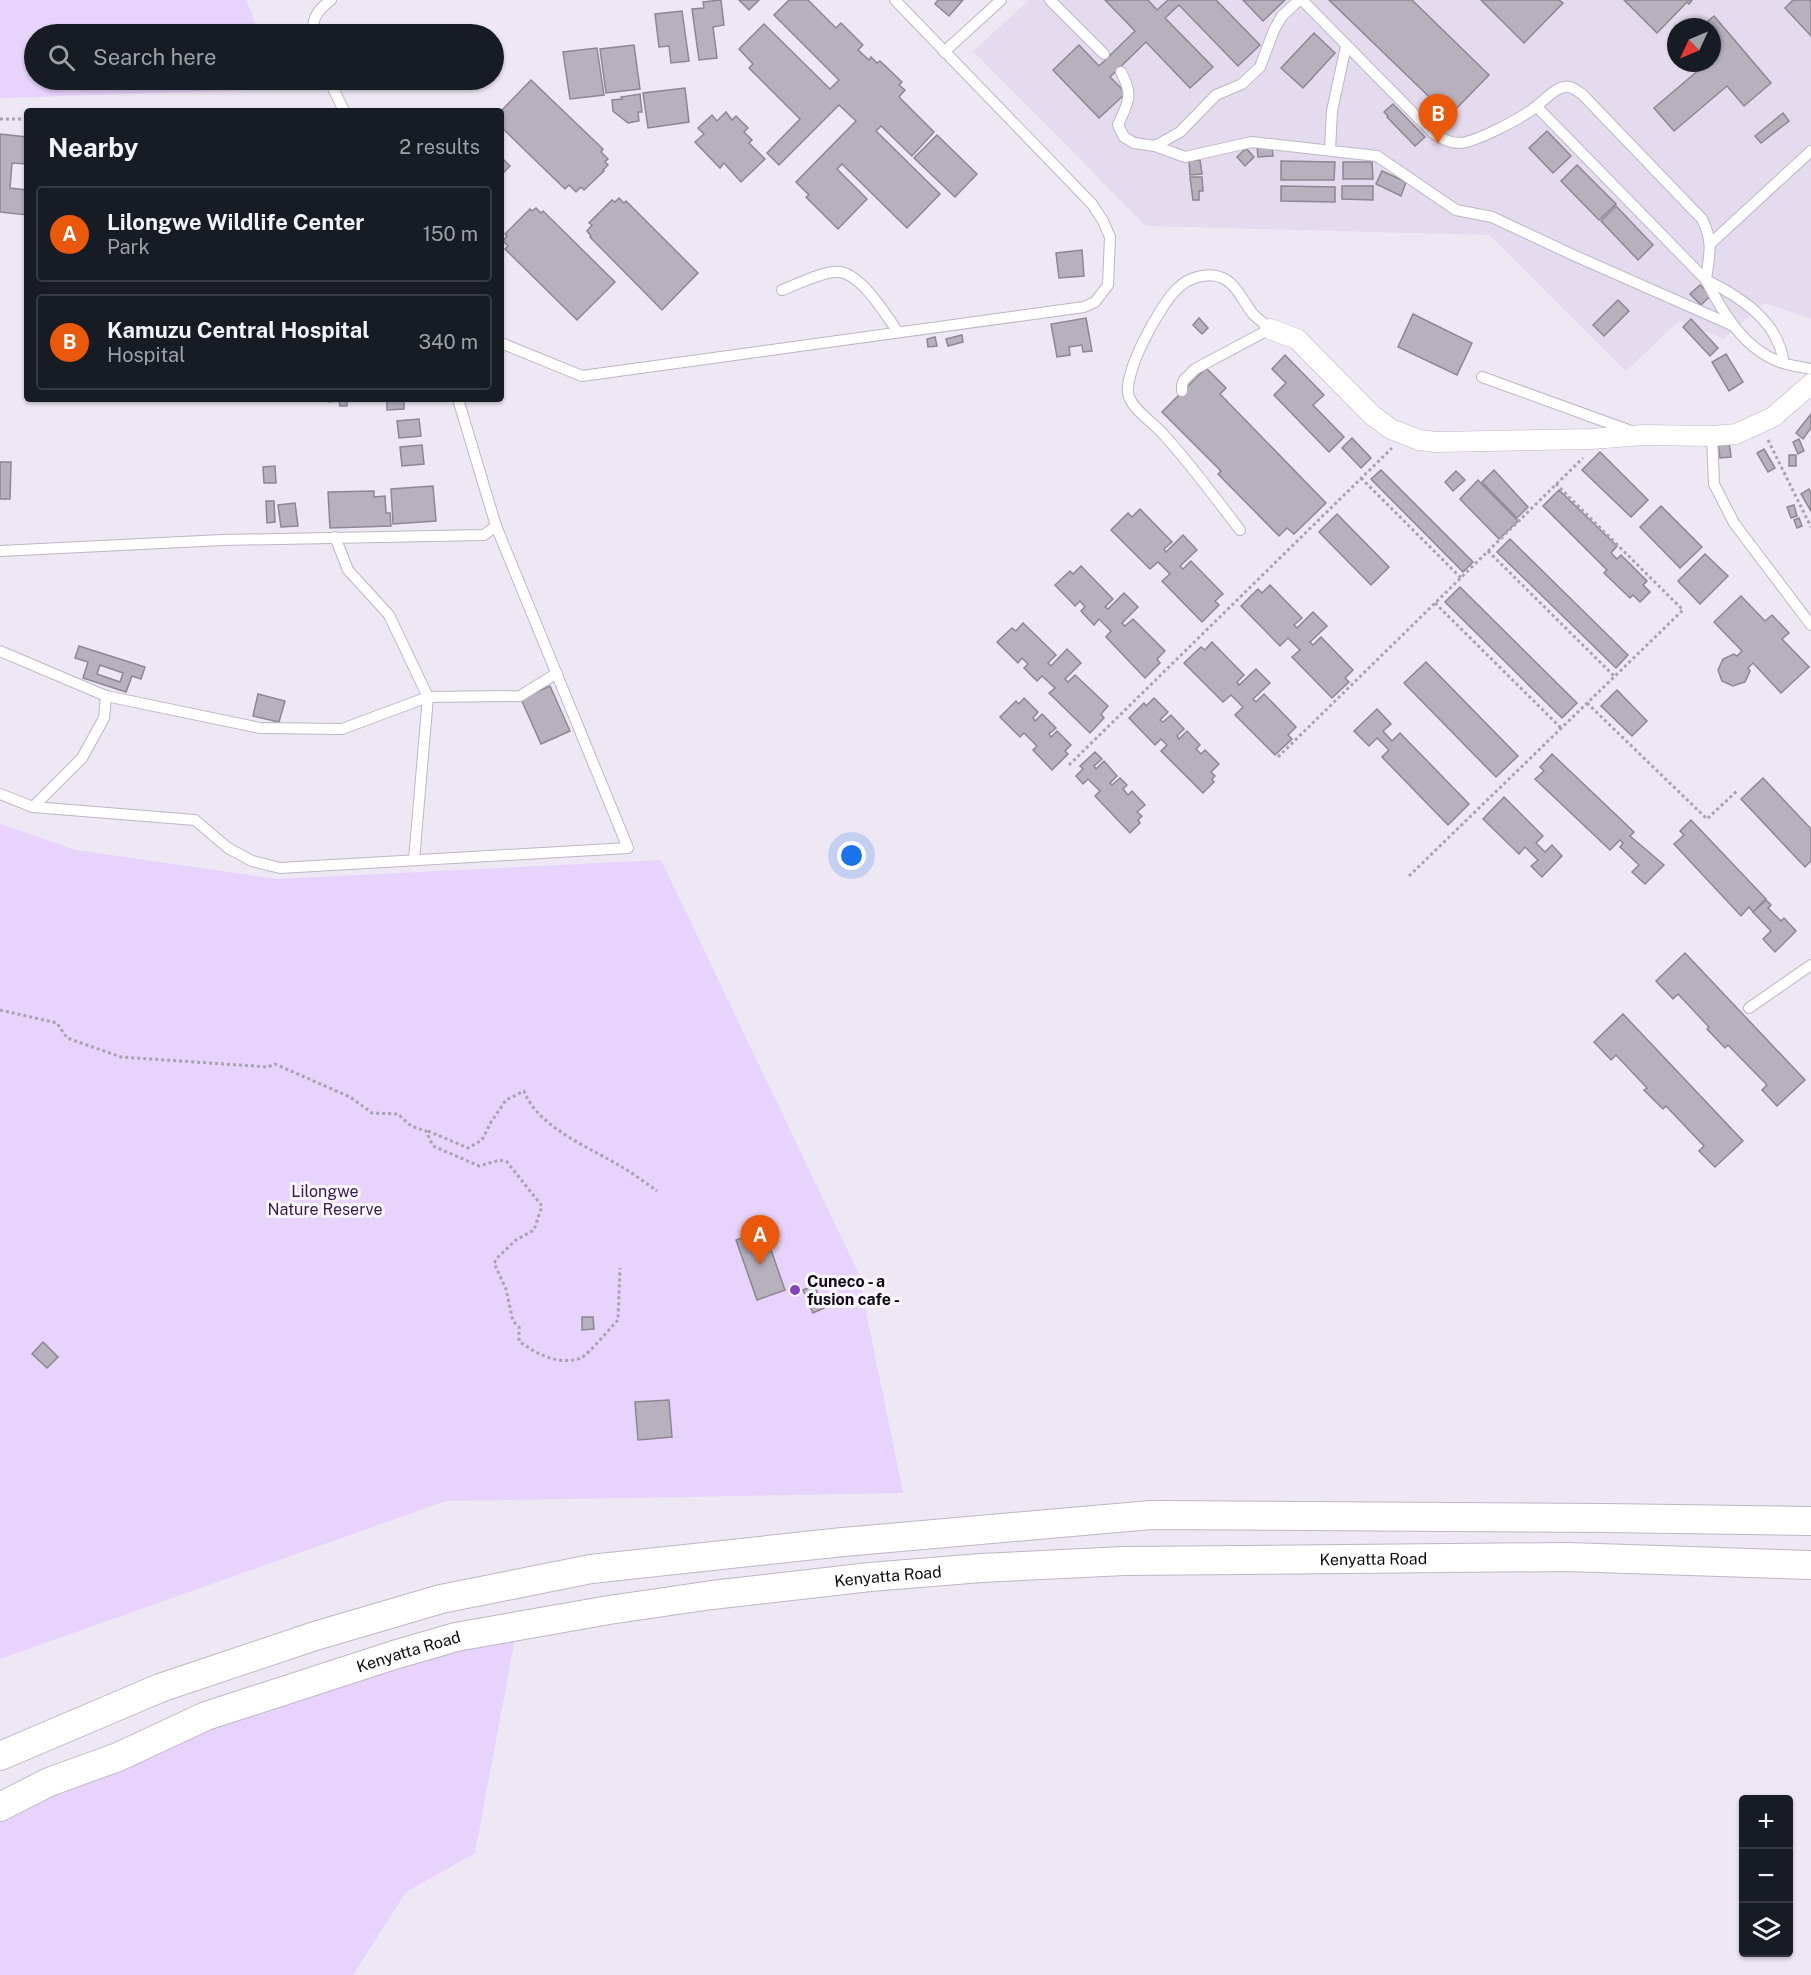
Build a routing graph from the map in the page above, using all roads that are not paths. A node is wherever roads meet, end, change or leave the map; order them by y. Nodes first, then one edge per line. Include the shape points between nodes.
1 (331, 0) edge
2 (895, 0) edge
3 (1001, 0) edge
4 (1050, 0) edge
5 (1300, 0) edge
6 (314, 24) edge
7 (1346, 46) junction
8 (944, 52) junction
9 (1104, 54) dead end
10 (1122, 72) dead end
11 (334, 90) edge
12 (1537, 107) junction
13 (343, 108) edge
14 (1155, 146) junction
15 (1330, 150) junction
16 (1811, 151) edge
17 (1710, 244) junction
18 (1706, 280) junction
19 (782, 290) dead end
20 (1734, 326) junction
21 (1270, 329) junction
22 (898, 332) junction
23 (504, 344) edge
24 (1784, 363) junction
25 (1811, 369) edge
26 (1482, 377) dead end
27 (1811, 384) edge
28 (1182, 391) dead end
29 (459, 402) edge
30 (1643, 435) junction
31 (1712, 436) junction
32 (496, 525) junction
33 (1240, 530) dead end
34 (334, 537) junction
35 (0, 550) edge
36 (1811, 625) edge
37 (0, 651) edge
38 (557, 673) junction
39 (106, 696) junction
40 (428, 697) junction
41 (0, 794) edge
42 (33, 807) junction
43 (414, 861) junction
44 (1811, 965) edge
45 (1749, 1008) dead end
46 (1811, 1521) edge
47 (1811, 1565) edge
48 (0, 1756) edge
49 (0, 1807) edge

1 - 6 lane via 318,10
2 - 8 lane
3 - 8 lane
4 - 9 lane
5 - 7 lane
5 - 14 lane via 1282,16 1260,67 1242,84 1216,95 1180,132
7 - 12 lane via 1444,140 1473,141
7 - 15 lane via 1332,111
8 - 22 lane via 1092,204 1110,237 1108,285 1095,302 1084,307
10 - 14 lane via 1129,100 1118,125 1124,137 1134,143
11 - 13 lane
12 - 17 lane via 1559,89 1570,87 1582,94 1702,219 1710,234
12 - 18 lane
14 - 15 lane via 1185,157 1252,142
15 - 20 lane via 1377,156 1456,210 1492,217
16 - 17 lane
17 - 18 lane
18 - 20 lane
18 - 24 lane via 1731,292 1769,327 1779,343
19 - 22 lane via 827,273 851,276
20 - 24 lane via 1751,345
21 - 28 lane via 1196,369 1184,380
21 - 30 street via 1297,339 1372,415 1404,436 1436,442
21 - 33 lane via 1222,277 1192,279 1168,297 1128,382 1128,395 1134,405 1163,433
22 - 23 lane via 582,376
24 - 25 lane
26 - 30 lane
27 - 31 street via 1773,417 1736,434
29 - 32 lane
30 - 31 street
31 - 36 lane via 1714,484 1734,523
32 - 34 lane via 484,535
32 - 38 lane
34 - 35 lane
34 - 40 lane via 348,570 389,615
37 - 39 lane
38 - 40 lane via 520,696
38 - 43 lane via 628,848
39 - 40 lane via 260,728 342,729
39 - 42 lane via 104,718 82,758
40 - 43 lane
41 - 42 lane
42 - 43 lane via 195,820 228,848 252,861 280,868
44 - 45 lane
46 - 48 main road via 1152,1515 591,1569 441,1599 315,1636 160,1688
47 - 49 main road, Kenyatta Road via 1567,1557 1124,1561 870,1577 712,1595 456,1637 206,1716 118,1757 49,1782

